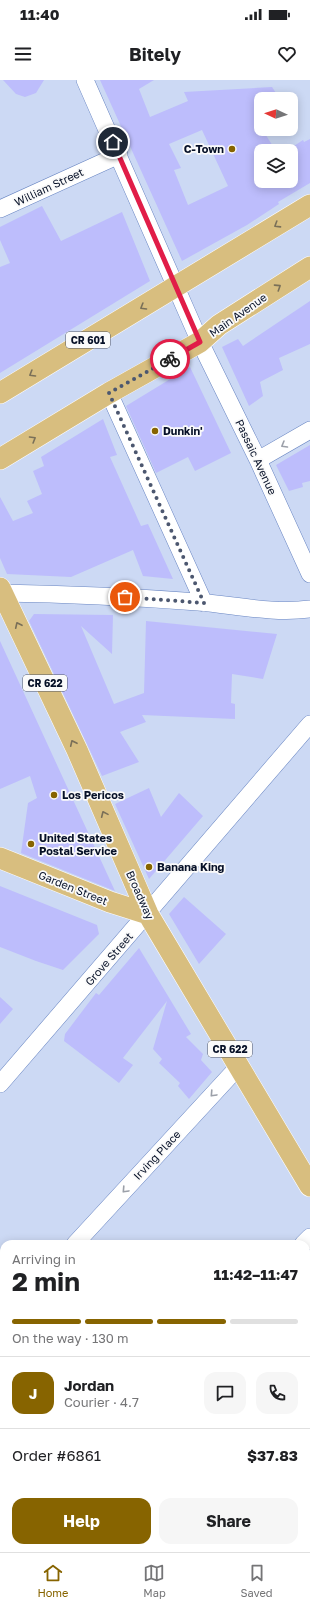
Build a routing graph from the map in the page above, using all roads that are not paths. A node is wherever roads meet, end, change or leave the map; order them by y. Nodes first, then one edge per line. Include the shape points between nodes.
1 (85, 80) edge
2 (119, 155) junction
3 (310, 205) edge
4 (0, 209) edge
5 (310, 267) edge
6 (176, 287) junction
7 (200, 342) junction
8 (0, 393) edge
9 (109, 393) junction
10 (310, 430) edge
11 (0, 459) edge
12 (258, 460) junction
13 (310, 574) edge
14 (1, 591) edge
15 (204, 603) junction
16 (310, 609) edge
17 (310, 724) edge
18 (0, 858) edge
19 (148, 914) junction
20 (239, 1066) junction
21 (0, 1084) edge
22 (310, 1186) edge
23 (79, 1240) edge

1 - 2 street, Passaic Avenue
2 - 4 street, William Street
2 - 6 street, Passaic Avenue
3 -> 6 main road, CR 601
7 -> 5 main road, Main Avenue via 219,325
6 - 7 street, Passaic Avenue
6 -> 8 main road, CR 601
7 - 9 main road, Main Avenue
7 - 12 street, Passaic Avenue
11 -> 9 main road, Main Avenue
9 - 15 street
10 -> 12 street
12 - 13 street, Passaic Avenue
14 - 15 street via 105,595
19 -> 14 main road, Broadway / CR 622 via 77,750
15 - 16 street via 292,611
17 - 19 street, Grove Street
18 - 19 main road, Garden Street via 110,902
19 - 20 main road, Broadway / CR 622
19 - 21 street, Grove Street
20 - 22 main road, Broadway / CR 622
20 -> 23 street, Irving Place

